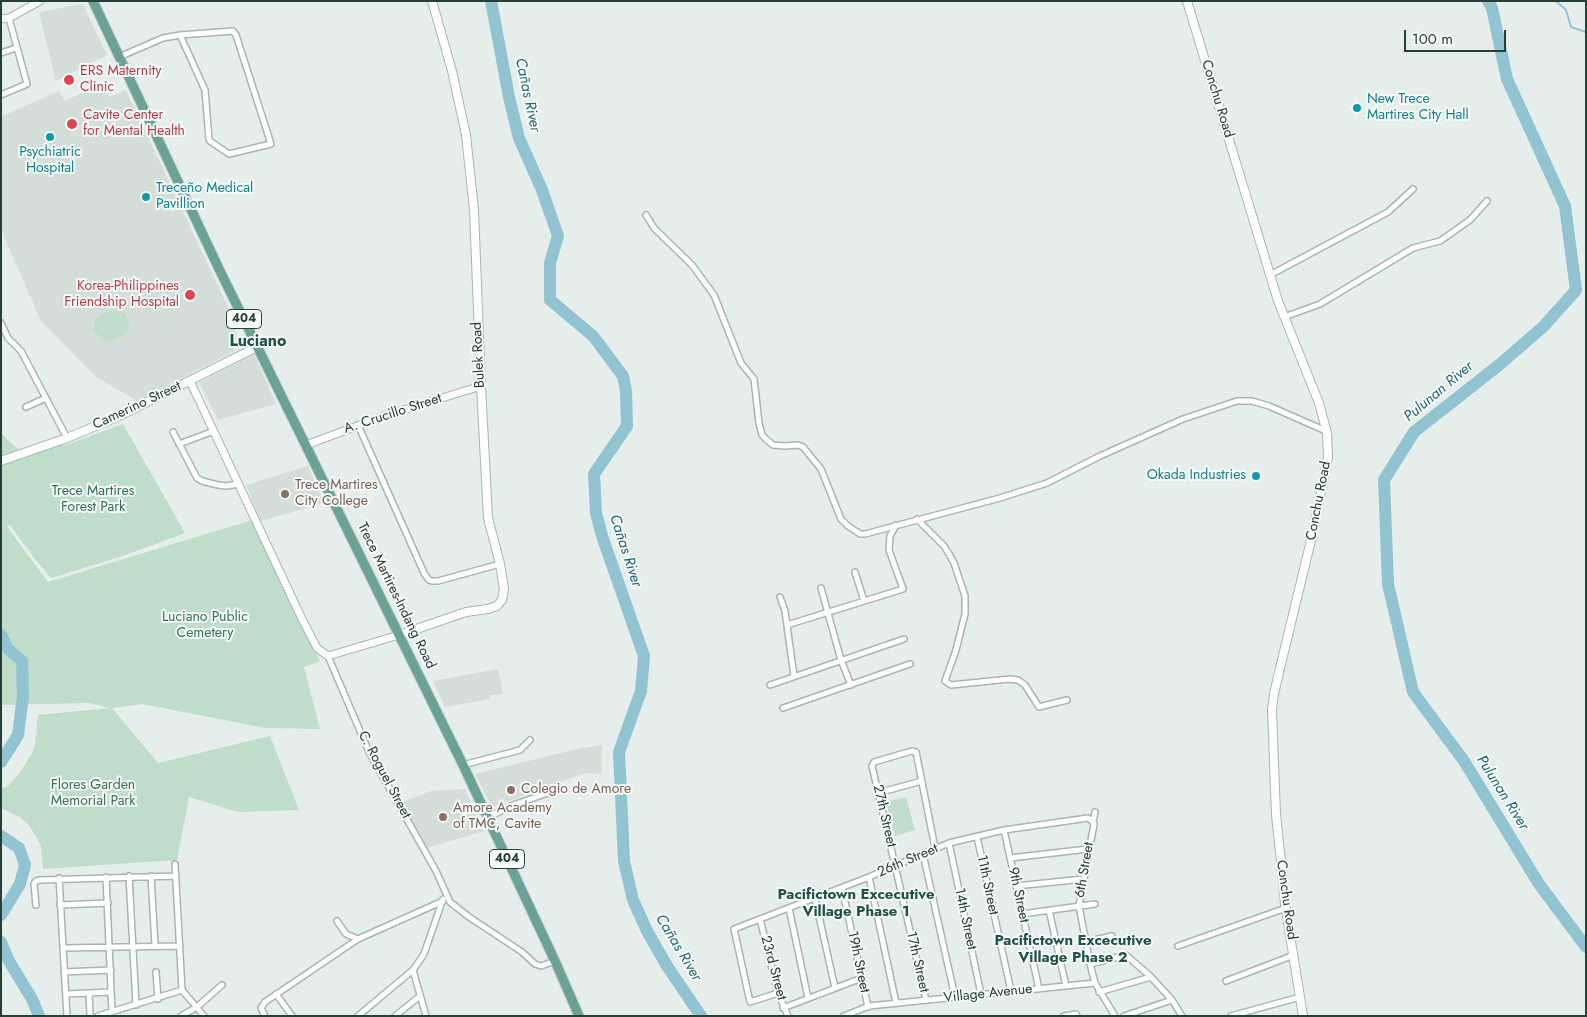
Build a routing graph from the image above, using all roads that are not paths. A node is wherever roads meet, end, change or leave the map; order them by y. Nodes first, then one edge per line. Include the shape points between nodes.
1 (40, 1) edge
2 (93, 1) edge
3 (432, 1) edge
4 (1187, 1) edge
5 (5, 19) edge
6 (180, 35) junction
7 (16, 48) junction
8 (1, 53) edge
9 (119, 57) junction
10 (1, 95) edge
11 (1413, 189) dead end
12 (1487, 201) dead end
13 (646, 215) dead end
14 (1270, 275) junction
15 (1284, 317) junction
16 (1, 322) edge
17 (8, 338) junction
18 (1, 340) edge
19 (258, 347) junction
20 (190, 381) junction
21 (481, 386) junction
22 (46, 398) junction
23 (26, 407) dead end
24 (358, 425) junction
25 (214, 431) junction
26 (1326, 431) junction
27 (173, 432) dead end
28 (67, 438) junction
29 (179, 444) junction
30 (306, 445) junction
31 (1, 461) edge
32 (239, 484) junction
33 (918, 519) junction
34 (896, 525) junction
35 (500, 564) junction
36 (855, 572) dead end
37 (821, 588) dead end
38 (780, 597) dead end
39 (864, 601) junction
40 (828, 612) junction
41 (787, 625) junction
42 (399, 635) junction
43 (904, 639) dead end
44 (328, 656) junction
45 (841, 660) junction
46 (910, 664) dead end
47 (794, 676) junction
48 (770, 685) dead end
49 (851, 685) junction
50 (1067, 700) dead end
51 (783, 708) dead end
52 (530, 740) dead end
53 (463, 765) junction
54 (922, 781) junction
55 (551, 792) dead end
56 (878, 793) junction
57 (1096, 812) dead end
58 (488, 818) junction
59 (1091, 820) junction
60 (1004, 830) junction
61 (977, 837) junction
62 (949, 844) junction
63 (935, 848) junction
64 (1088, 849) junction
65 (923, 854) junction
66 (1010, 858) junction
67 (175, 864) dead end
68 (895, 866) junction
69 (129, 876) junction
70 (151, 876) junction
71 (176, 876) junction
72 (106, 877) junction
73 (869, 877) junction
74 (59, 878) junction
75 (1083, 879) junction
76 (1016, 886) junction
77 (842, 888) junction
78 (446, 891) junction
79 (815, 898) junction
80 (443, 900) junction
81 (108, 903) junction
82 (1095, 904) dead end
83 (36, 905) dead end
84 (60, 905) junction
85 (1079, 906) junction
86 (789, 908) junction
87 (1286, 908) junction
88 (1050, 910) junction
89 (1022, 914) junction
90 (760, 919) junction
91 (337, 921) dead end
92 (1112, 936) dead end
93 (358, 939) junction
94 (1086, 942) junction
95 (110, 946) junction
96 (133, 946) junction
97 (155, 946) junction
98 (180, 946) junction
99 (1178, 946) dead end
100 (63, 948) junction
101 (1294, 955) junction
102 (555, 961) junction
103 (1090, 964) junction
104 (111, 970) junction
105 (413, 970) junction
106 (64, 972) junction
107 (156, 972) dead end
108 (1151, 977) junction
109 (862, 978) junction
110 (1226, 981) dead end
111 (1094, 983) junction
112 (222, 985) dead end
113 (1066, 986) junction
114 (835, 988) junction
115 (1038, 988) junction
116 (182, 990) junction
117 (1010, 991) junction
118 (111, 992) junction
119 (1099, 992) junction
120 (89, 993) junction
121 (778, 993) junction
122 (66, 994) junction
123 (276, 994) junction
124 (981, 994) junction
125 (420, 996) junction
126 (1300, 997) junction
127 (808, 998) junction
128 (955, 998) junction
129 (158, 999) junction
130 (926, 1000) junction
131 (1172, 1000) junction
132 (896, 1003) junction
133 (136, 1005) junction
134 (197, 1007) junction
135 (868, 1007) junction
136 (783, 1008) junction
137 (112, 1012) junction
138 (575, 1015) edge
139 (67, 1016) edge
140 (90, 1016) edge
141 (98, 1016) edge
142 (181, 1016) edge
143 (204, 1016) edge
144 (264, 1016) edge
145 (292, 1016) edge
146 (358, 1016) edge
147 (395, 1016) edge
148 (426, 1016) edge
149 (788, 1016) edge
150 (844, 1016) edge
151 (1064, 1016) edge
152 (1077, 1016) edge
153 (1114, 1016) edge
154 (1124, 1016) edge
155 (1182, 1016) edge
156 (1231, 1016) edge
157 (1303, 1016) edge

1 - 5 street
2 - 9 main road, Trece Martires-Indang Road / 404
3 - 21 main road, Bulek Road via 466,135 474,210
4 - 14 main road, Conchu Road
5 - 7 street
6 - 6 street via 205,90 209,140 229,154 269,145 272,142 235,32
6 - 9 street
7 - 8 street
7 - 10 street via 27,84
9 - 19 main road, Trece Martires-Indang Road / 404
11 - 14 street via 1388,212
12 - 15 street via 1470,220 1440,241 1413,248 1320,304
13 - 34 street via 654,228 692,265 714,295 742,363 754,379 762,435 779,446 803,447 821,469 841,519 848,526 865,534
14 - 15 main road, Conchu Road
15 - 26 main road, Conchu Road via 1319,403
16 - 17 street
17 - 18 street
17 - 22 street via 21,351
19 - 20 main road, Camerino Street
19 - 30 main road, Trece Martires-Indang Road / 404
20 - 25 street
20 - 28 main road, Camerino Street
21 - 24 street, A. Crucillo Street
21 - 35 main road, Bulek Road via 488,518
22 - 23 street
22 - 28 street
24 - 30 street, A. Crucillo Street
24 - 35 street via 429,580 438,581
25 - 29 street
25 - 32 street
26 - 33 street via 1252,400 1236,401 1175,423 1047,483
26 - 87 main road, Conchu Road via 1328,456 1272,710 1276,815
27 - 29 street
28 - 31 main road, Camerino Street
29 - 32 street via 197,478 218,486
30 - 42 main road, Trece Martires-Indang Road / 404
32 - 44 street via 317,648
33 - 34 street
33 - 50 street via 949,554 965,596 965,614 945,681 951,685 1018,680 1025,684 1039,707
34 - 39 street via 890,536 889,550 903,589
35 - 42 main road, Bulek Road via 503,597 500,604
36 - 39 street
37 - 40 street
38 - 41 street
39 - 40 street
40 - 41 street
40 - 45 street
41 - 47 street
42 - 44 street
42 - 53 main road, Trece Martires-Indang Road / 404
43 - 45 street
44 - 78 street, C. Roguel Street via 369,752
45 - 47 street
45 - 49 street
46 - 49 street
47 - 48 street
49 - 51 street
52 - 53 street via 520,750
53 - 58 main road, Trece Martires-Indang Road / 404
54 - 56 street
54 - 56 street, 27th Street via 916,753 912,751 874,762
54 - 63 street
55 - 58 street
56 - 68 street, 27th Street
57 - 59 street, 6th Street
58 - 102 main road, Trece Martires-Indang Road / 404
59 - 60 street, 26th Street
59 - 64 street, 6th Street
60 - 61 street, 26th Street
60 - 66 street, 9th Street
61 - 62 street, 26th Street
61 - 117 street, 11th Street
62 - 63 street, 26th Street
62 - 124 street, 14th Street
63 - 65 street, 26th Street
64 - 66 street
64 - 75 street, 6th Street
65 - 68 street, 26th Street
65 - 128 street
66 - 76 street, 9th Street
67 - 71 street
68 - 73 street, 26th Street
68 - 130 street, 17th Street
69 - 70 street
69 - 72 street
69 - 96 street
70 - 71 street
70 - 97 street
71 - 98 street
72 - 74 street
72 - 81 street
73 - 77 street, 26th Street
73 - 132 street
74 - 83 street via 36,881
74 - 84 street
75 - 76 street
75 - 85 street, 6th Street
76 - 89 street, 9th Street
77 - 79 street, 26th Street
77 - 109 street, 19th Street
78 - 80 street
78 - 102 street, C. Roguel Street via 450,902 460,911 535,964 540,966
79 - 86 street, 26th Street
79 - 114 street
80 - 93 street
80 - 105 street via 424,954
81 - 84 street
81 - 95 street
82 - 85 street
84 - 100 street
85 - 88 street
85 - 94 street, 6th Street
86 - 90 street, 26th Street
86 - 127 street
87 - 99 street
87 - 101 main road, Conchu Road
88 - 89 street
88 - 113 street
89 - 115 street, 9th Street
90 - 121 street, 23rd Street
90 - 121 street, 26th Street via 734,929 750,1002
91 - 93 street via 346,934
92 - 94 street
93 - 123 street
94 - 103 street, 6th Street
95 - 96 street
95 - 100 street
95 - 104 street
96 - 97 street
96 - 133 street
97 - 98 street
98 - 116 street
100 - 106 street
101 - 110 street
101 - 126 main road, Conchu Road
102 - 138 main road, Trece Martires-Indang Road / 404
103 - 108 street via 1126,955
103 - 111 street, 6th Street
104 - 106 street
104 - 118 street
105 - 125 street
105 - 146 street
106 - 122 street
107 - 129 street
108 - 119 street
108 - 131 street
109 - 114 street
109 - 135 street, 19th Street
111 - 113 street, Village Avenue
111 - 119 street
112 - 134 street
113 - 115 street, Village Avenue
114 - 127 street
115 - 117 street, Village Avenue
116 - 129 street
116 - 134 street
117 - 124 street, Village Avenue
118 - 120 street
118 - 137 street
119 - 153 street
120 - 122 street
120 - 140 street
121 - 136 street, 23rd Street
122 - 139 street
123 - 144 street via 261,1006
123 - 145 street
124 - 128 street, Village Avenue
125 - 147 street
125 - 148 street
126 - 156 street
126 - 157 main road, Conchu Road
127 - 136 street
128 - 130 street, Village Avenue
129 - 133 street
130 - 132 street, Village Avenue
131 - 154 street
131 - 155 street
132 - 135 street, Village Avenue
133 - 137 street
134 - 142 street
134 - 143 street
135 - 150 street, Village Avenue
136 - 149 street, 23rd Street
137 - 141 street
151 - 152 street

